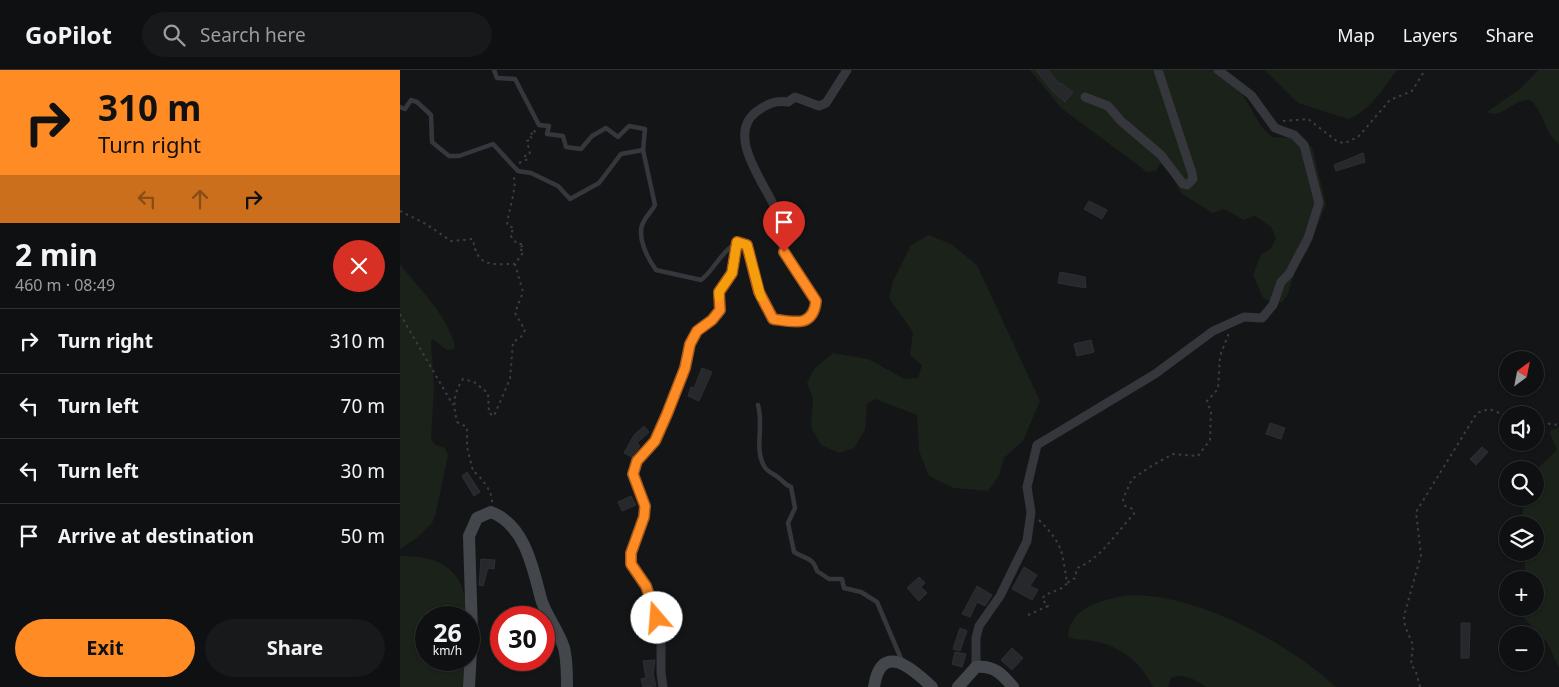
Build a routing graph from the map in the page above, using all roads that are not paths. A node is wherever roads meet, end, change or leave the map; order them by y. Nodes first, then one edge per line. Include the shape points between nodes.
1 (494, 70) edge
2 (847, 70) edge
3 (1158, 70) edge
4 (1218, 70) edge
5 (1085, 97) dead end
6 (400, 107) edge
7 (643, 150) junction
8 (737, 242) junction
9 (758, 405) dead end
10 (902, 662) junction
11 (976, 667) junction
12 (469, 687) edge
13 (567, 687) edge
14 (663, 687) edge
15 (874, 687) edge
16 (932, 687) edge
17 (958, 687) edge
18 (1013, 687) edge

1 - 7 lane via 497,78 515,79 539,125 549,126 547,134 563,136 566,147 581,149 592,136 606,128 618,137 629,126 644,129
2 - 8 street via 826,103 819,106 794,97 788,102 777,100 765,105 749,119 745,132 749,161 779,217 784,252 816,301 815,312 808,320 773,319 759,292 747,245
3 - 5 street via 1192,173 1193,179 1187,185 1161,155 1108,106
4 - 11 street via 1252,95 1275,128 1294,134 1304,145 1319,203 1308,238 1289,274 1281,282 1272,306 1262,318 1244,318 1213,331 1155,374 1038,445 1027,487 1031,512 1027,542 1000,596 979,626
6 - 7 lane via 405,109 411,100 431,115 432,142 449,156 459,156 493,144 518,171 531,173 558,186 570,199 599,183 621,154
7 - 8 lane via 655,205 642,223 643,242 646,256 656,270 701,280 710,273 725,250
8 - 14 street via 732,273 719,292 720,310 697,331 690,344 685,368 667,414 655,441 637,461 633,474 645,506 631,553 631,564 654,605 660,632
9 - 10 lane via 762,427 758,449 764,467 783,484 792,487 795,508 788,523 794,552 808,557 817,571 829,578 842,579 844,588 862,592 877,602
10 - 15 main road via 888,662 882,666 875,676
10 - 16 main road
11 - 17 main road
11 - 18 main road via 996,670
12 - 13 main road via 472,633 469,536 477,518 491,512 506,521 525,547 542,601 564,649

